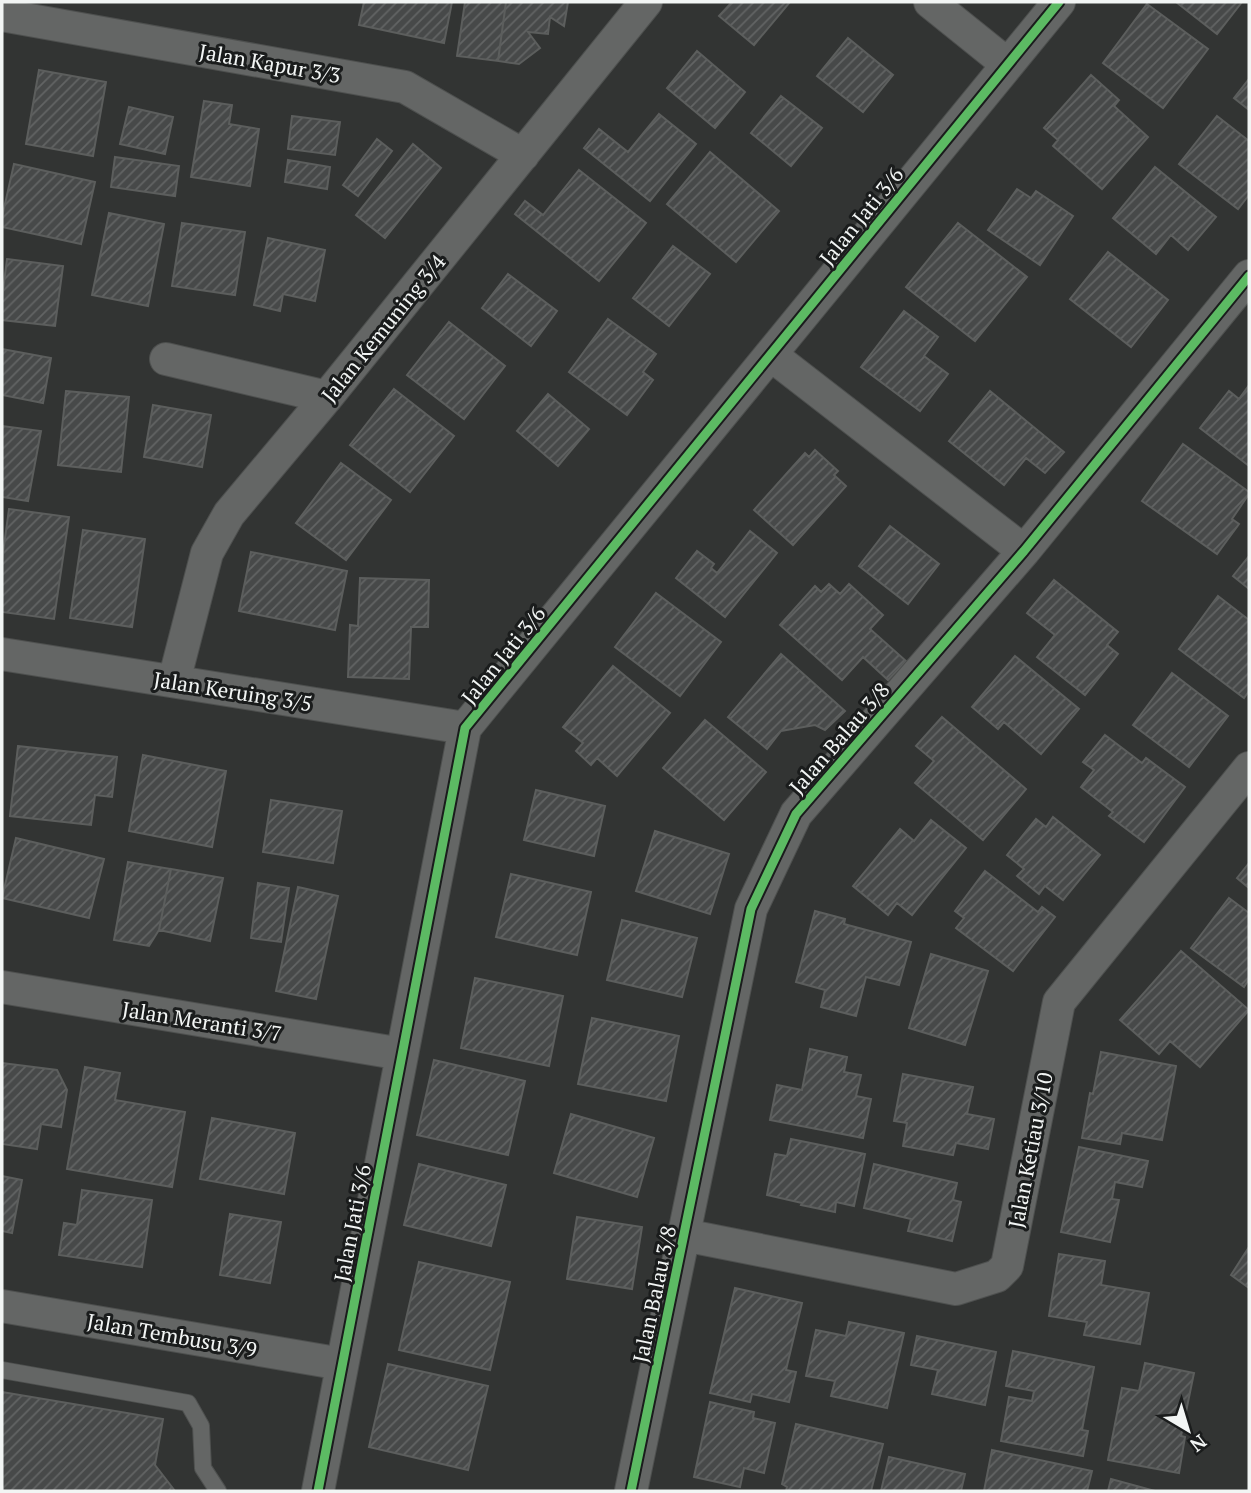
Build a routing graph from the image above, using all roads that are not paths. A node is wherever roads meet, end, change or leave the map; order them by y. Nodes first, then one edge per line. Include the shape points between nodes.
1 (646, 2) edge
2 (930, 2) edge
3 (1059, 2) edge
4 (2, 15) edge
5 (1007, 64) junction
6 (523, 155) junction
7 (1249, 276) edge
8 (771, 355) junction
9 (166, 359) dead end
10 (327, 397) junction
11 (1024, 551) junction
12 (2, 654) edge
13 (174, 681) junction
14 (465, 728) junction
15 (1249, 768) edge
16 (2, 987) edge
17 (402, 1054) junction
18 (684, 1236) junction
19 (2, 1306) edge
20 (342, 1364) junction
21 (2, 1370) edge
22 (324, 1490) edge
23 (218, 1491) edge
24 (631, 1491) edge

1 - 6 street, Jalan Kemuning 3/4
2 - 5 street
3 - 5 street, Jalan Jati 3/6
4 - 6 street, Jalan Kapur 3/3 via 405,87
5 - 8 street, Jalan Jati 3/6
6 - 10 street, Jalan Kemuning 3/4
7 - 11 street, Jalan Balau 3/8
8 - 11 street
8 - 14 street, Jalan Jati 3/6
9 - 10 street
10 - 13 street, Jalan Kemuning 3/4 via 229,514 207,553
11 - 18 street, Jalan Balau 3/8 via 796,814 751,909
12 - 13 street, Jalan Keruing 3/5
13 - 14 street, Jalan Keruing 3/5
14 - 17 street, Jalan Jati 3/6
15 - 18 street, Jalan Ketiau 3/10 via 1059,1002 1007,1266 997,1276 956,1289
16 - 17 street, Jalan Meranti 3/7
17 - 20 street, Jalan Jati 3/6
18 - 24 street, Jalan Balau 3/8
19 - 20 street, Jalan Tembusu 3/9
20 - 22 street, Jalan Jati 3/6
21 - 23 lane via 188,1403 201,1426 203,1468

